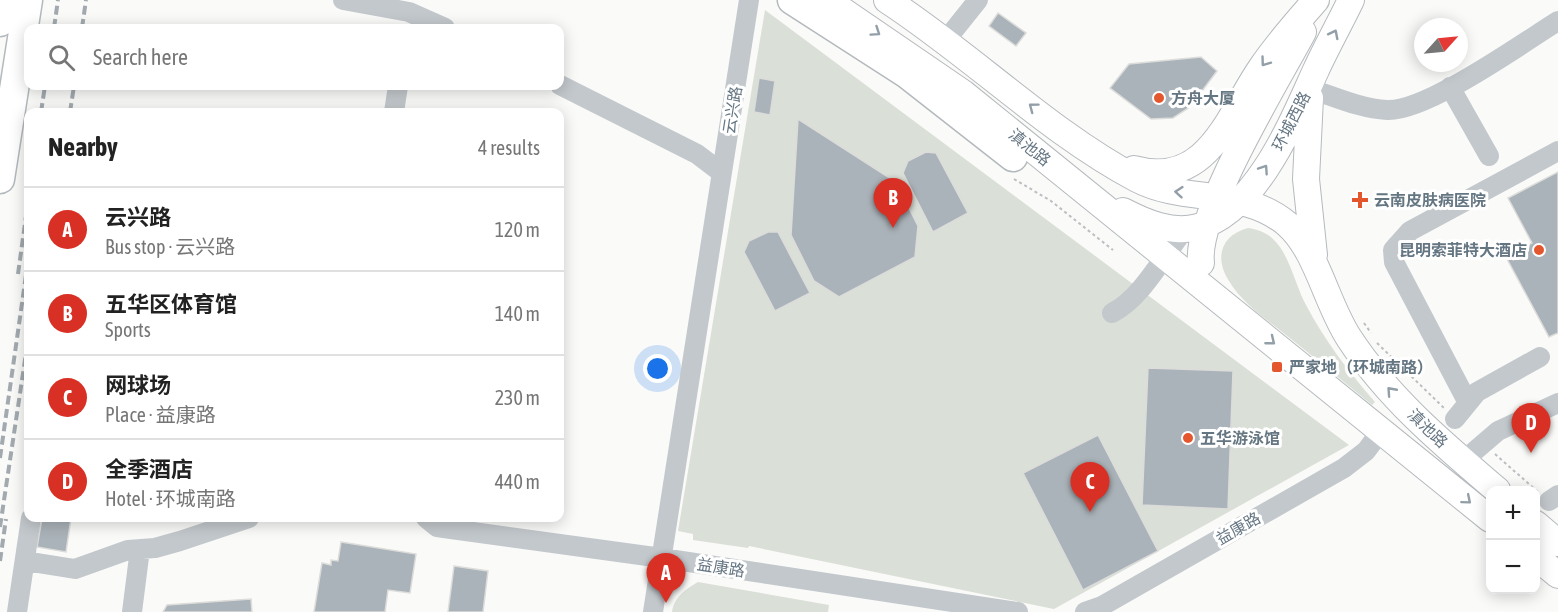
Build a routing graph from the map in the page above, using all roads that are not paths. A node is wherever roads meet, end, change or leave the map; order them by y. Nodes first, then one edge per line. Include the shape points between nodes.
1 (3, 0) edge
2 (23, 0) edge
3 (28, 0) edge
4 (343, 0) edge
5 (749, 0) edge
6 (792, 0) edge
7 (827, 0) edge
8 (887, 0) edge
9 (978, 0) edge
10 (1318, 0) edge
11 (1351, 0) edge
12 (409, 13) edge
13 (1558, 21) edge
14 (0, 22) edge
15 (24, 24) edge
16 (435, 24) edge
17 (24, 26) edge
18 (946, 40) junction
19 (1314, 79) junction
20 (564, 87) edge
21 (1450, 87) junction
22 (397, 90) edge
23 (395, 108) edge
24 (1080, 142) junction
25 (1558, 151) edge
26 (1013, 156) junction
27 (1489, 156) dead end
28 (0, 158) edge
29 (1106, 161) junction
30 (722, 173) junction
31 (0, 179) edge
32 (1228, 198) junction
33 (1097, 199) junction
34 (1276, 217) junction
35 (1135, 224) junction
36 (1196, 226) junction
37 (1164, 255) junction
38 (1201, 263) junction
39 (1321, 284) junction
40 (1225, 304) junction
41 (1112, 313) dead end
42 (1540, 357) dead end
43 (1558, 403) edge
44 (1381, 431) junction
45 (1463, 461) junction
46 (1492, 486) edge
47 (1486, 515) edge
48 (30, 522) edge
49 (237, 522) edge
50 (432, 522) edge
51 (1540, 527) edge
52 (1558, 543) edge
53 (140, 549) junction
54 (662, 558) junction
55 (1540, 560) edge
56 (25, 561) junction
57 (1558, 575) edge
58 (17, 612) edge
59 (132, 612) edge
60 (653, 612) edge
61 (1018, 612) edge
62 (1085, 612) edge

1 - 14 highway
2 - 28 street
3 - 15 highway
4 - 12 street
5 - 30 street, 云兴路
6 - 26 highway via 907,74
7 -> 33 main road, 滇池路 via 918,60
8 - 18 main road, 滇池路
9 - 18 street
10 -> 24 main road via 1260,69 1217,138 1186,168 1166,174 1144,172 1102,156
10 - 32 main road, 环城西路
19 -> 11 main road, 环城西路
12 - 16 street
13 - 21 street
17 - 31 highway
24 -> 18 main road, 滇池路
19 - 21 street via 1386,110 1402,110
32 -> 19 main road, 环城西路 via 1277,148
19 - 39 main road via 1306,138 1306,196
20 - 30 street via 697,154
21 - 27 street
22 - 23 street
24 - 29 main road, 滇池路
25 - 42 street via 1410,231 1393,250 1394,262 1462,411 1477,392
26 - 33 main road via 1058,185
26 - 35 main road via 1069,195
32 -> 29 main road, 滇池路 via 1159,189
29 - 33 main road via 1113,170 1114,181
30 - 54 street, 云兴路
32 - 34 main road, 滇池路
32 - 36 main road, 环城西路
33 - 35 main road
34 - 38 main road via 1256,211 1228,217 1207,236
34 - 39 main road, 滇池路 via 1304,243
35 - 36 main road
35 - 37 main road, 滇池路
36 - 37 street
36 - 38 main road
37 - 40 main road, 滇池路
37 - 41 street via 1137,294 1125,307
38 - 40 main road, 滇池路 via 1208,284
45 -> 39 main road, 滇池路 via 1410,412 1367,363 1341,325
40 -> 44 main road, 滇池路
43 - 45 street via 1498,431
44 -> 47 main road, 滇池路
44 - 62 street, 益康路 via 1366,451 1344,468 1102,606
45 - 46 main road, 滇池路
48 - 56 street
49 - 53 street via 180,541
50 - 54 street, 益康路 via 451,529
51 - 52 main road
53 - 56 street via 75,569
53 - 59 street
54 - 60 street, 云兴路
54 - 61 street, 益康路
55 - 57 main road
56 - 58 street

